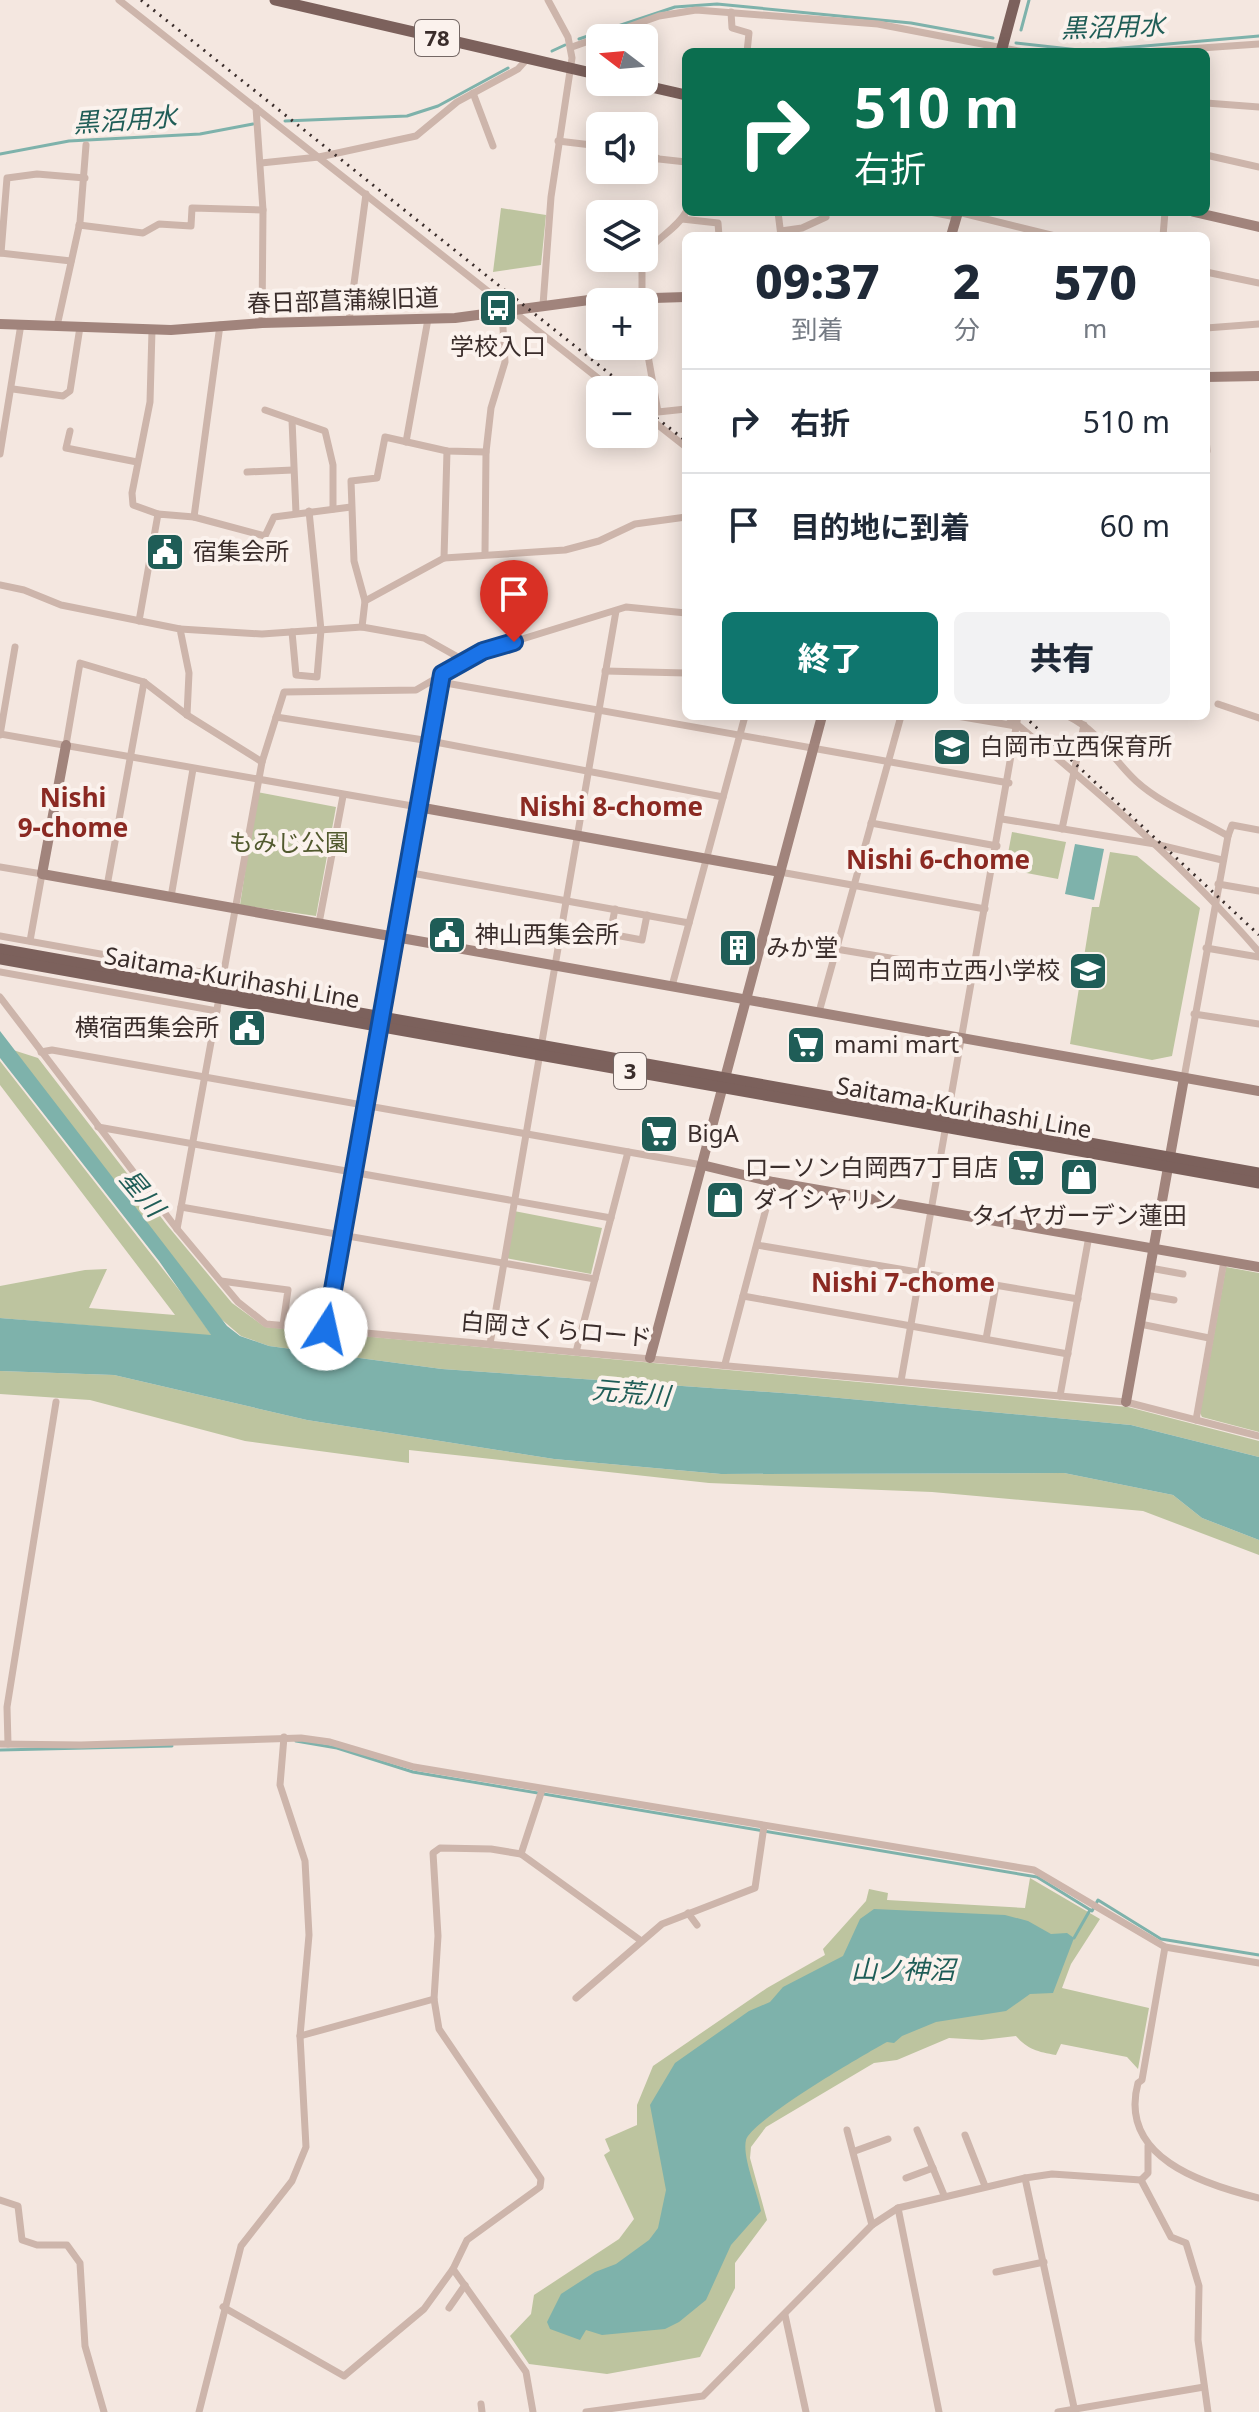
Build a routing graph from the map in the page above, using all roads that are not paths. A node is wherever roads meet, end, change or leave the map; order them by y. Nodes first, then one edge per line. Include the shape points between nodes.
1 (119, 0) edge
2 (275, 0) edge
3 (548, 0) edge
4 (1015, 0) edge
5 (731, 12) junction
6 (1259, 44) edge
7 (572, 47) junction
8 (747, 48) edge
9 (992, 48) edge
10 (1003, 48) edge
11 (1210, 48) edge
12 (527, 59) junction
13 (570, 69) junction
14 (586, 72) edge
15 (658, 89) edge
16 (473, 93) junction
17 (682, 94) edge
18 (1210, 103) edge
19 (1259, 107) edge
20 (256, 108) junction
21 (558, 141) junction
22 (586, 144) edge
23 (86, 145) dead end
24 (493, 146) dead end
25 (1210, 156) edge
26 (319, 157) junction
27 (658, 159) edge
28 (682, 162) edge
29 (261, 163) junction
30 (1259, 167) edge
31 (85, 178) junction
32 (366, 194) junction
33 (263, 210) junction
34 (684, 216) edge
35 (962, 216) edge
36 (1210, 216) edge
37 (826, 217) dead end
38 (79, 225) junction
39 (1012, 226) junction
40 (1259, 227) edge
41 (719, 232) edge
42 (788, 232) edge
43 (1011, 232) edge
44 (1038, 232) edge
45 (658, 237) edge
46 (0, 253) edge
47 (71, 261) junction
48 (1210, 273) edge
49 (1259, 283) edge
50 (682, 297) edge
51 (658, 299) edge
52 (586, 303) edge
53 (543, 305) junction
54 (507, 311) junction
55 (428, 319) junction
56 (349, 321) junction
57 (262, 323) junction
58 (0, 324) edge
59 (21, 324) junction
60 (1259, 324) edge
61 (220, 325) junction
62 (57, 326) junction
63 (80, 327) junction
64 (1210, 328) edge
65 (152, 330) junction
66 (649, 360) edge
67 (594, 376) edge
68 (1259, 376) edge
69 (1210, 377) edge
70 (13, 389) junction
71 (682, 409) edge
72 (265, 410) dead end
73 (292, 420) junction
74 (658, 425) edge
75 (70, 431) dead end
76 (406, 442) junction
77 (682, 444) edge
78 (1, 449) edge
79 (447, 451) junction
80 (486, 452) junction
81 (137, 462) junction
82 (293, 470) junction
83 (247, 472) dead end
84 (351, 507) junction
85 (333, 509) junction
86 (309, 511) junction
87 (296, 513) junction
88 (158, 514) junction
89 (194, 517) junction
90 (682, 518) edge
91 (485, 553) junction
92 (444, 558) junction
93 (0, 585) edge
94 (365, 601) junction
95 (616, 611) junction
96 (682, 613) edge
97 (139, 621) junction
98 (362, 627) junction
99 (180, 629) junction
100 (321, 630) junction
101 (292, 632) junction
102 (15, 647) dead end
103 (465, 661) junction
104 (605, 671) junction
105 (682, 673) edge
106 (441, 678) junction
107 (144, 682) junction
108 (1218, 704) dead end
109 (599, 710) junction
110 (187, 715) junction
111 (276, 717) junction
112 (1259, 718) edge
113 (744, 720) edge
114 (821, 720) edge
115 (900, 720) edge
116 (997, 720) edge
117 (1075, 720) edge
118 (1017, 722) edge
119 (1084, 725) junction
120 (740, 734) junction
121 (0, 735) edge
122 (430, 741) junction
123 (66, 745) junction
124 (814, 747) junction
125 (130, 757) junction
126 (889, 760) junction
127 (262, 762) junction
128 (193, 769) junction
129 (1075, 770) junction
130 (588, 773) junction
131 (259, 780) junction
132 (1009, 783) junction
133 (343, 796) junction
134 (723, 797) junction
135 (418, 807) junction
136 (1002, 819) junction
137 (871, 823) junction
138 (1062, 829) junction
139 (1259, 830) edge
140 (577, 836) junction
141 (1228, 836) junction
142 (1155, 844) junction
143 (997, 846) junction
144 (706, 859) junction
145 (1222, 860) junction
146 (0, 867) edge
147 (406, 872) junction
148 (780, 872) junction
149 (42, 874) junction
150 (1218, 884) junction
151 (854, 885) junction
152 (107, 886) junction
153 (1259, 891) edge
154 (171, 897) junction
155 (566, 900) junction
156 (1214, 901) junction
157 (236, 907) junction
158 (615, 909) junction
159 (985, 909) junction
160 (647, 915) junction
161 (319, 923) junction
162 (689, 923) junction
163 (0, 936) edge
164 (395, 937) junction
165 (30, 941) junction
166 (1206, 948) junction
167 (0, 949) edge
168 (836, 949) junction
169 (1259, 955) edge
170 (0, 959) edge
171 (555, 966) junction
172 (0, 972) edge
173 (974, 972) junction
174 (672, 986) junction
175 (221, 987) junction
176 (0, 997) edge
177 (747, 999) junction
178 (217, 1011) junction
179 (819, 1012) junction
180 (1194, 1014) junction
181 (379, 1022) junction
182 (1259, 1024) edge
183 (962, 1037) junction
184 (541, 1049) junction
185 (41, 1052) junction
186 (205, 1078) junction
187 (1184, 1078) junction
188 (724, 1082) junction
189 (1259, 1091) edge
190 (365, 1106) junction
191 (947, 1122) junction
192 (98, 1127) junction
193 (526, 1135) junction
194 (193, 1144) junction
195 (628, 1152) junction
196 (1168, 1162) junction
197 (702, 1165) junction
198 (353, 1172) junction
199 (1259, 1173) edge
200 (773, 1182) junction
201 (1259, 1183) edge
202 (514, 1201) junction
203 (181, 1207) junction
204 (932, 1208) junction
205 (611, 1218) junction
206 (177, 1229) junction
207 (342, 1235) junction
208 (1089, 1236) junction
209 (757, 1245) junction
210 (1154, 1247) junction
211 (1224, 1261) junction
212 (504, 1263) junction
213 (1259, 1267) edge
214 (1150, 1268) junction
215 (920, 1272) junction
216 (1183, 1274) dead end
217 (595, 1279) junction
218 (221, 1281) junction
219 (996, 1285) junction
220 (1145, 1295) junction
221 (743, 1296) junction
222 (1078, 1299) junction
223 (1174, 1300) dead end
224 (1140, 1324) junction
225 (283, 1325) junction
226 (911, 1326) junction
227 (326, 1329) junction
228 (1209, 1338) junction
229 (986, 1339) junction
230 (490, 1344) junction
231 (576, 1352) junction
232 (1068, 1354) junction
233 (650, 1358) junction
234 (725, 1364) junction
235 (901, 1381) junction
236 (1060, 1396) junction
237 (56, 1402) dead end
238 (1126, 1402) junction
239 (1196, 1420) junction
240 (1259, 1436) edge
241 (284, 1737) junction
242 (4, 1744) edge
243 (542, 1790) junction
244 (764, 1826) junction
245 (521, 1854) junction
246 (688, 1913) junction
247 (697, 1925) dead end
248 (640, 1940) junction
249 (1165, 1947) junction
250 (1259, 1963) edge
251 (576, 1998) dead end
252 (434, 1999) junction
253 (300, 2036) junction
254 (847, 2130) dead end
255 (917, 2130) dead end
256 (965, 2135) dead end
257 (888, 2139) dead end
258 (1148, 2146) junction
259 (855, 2151) junction
260 (933, 2168) junction
261 (906, 2178) dead end
262 (1025, 2178) junction
263 (1141, 2180) junction
264 (985, 2186) junction
265 (944, 2195) junction
266 (1259, 2198) edge
267 (0, 2200) edge
268 (898, 2208) junction
269 (872, 2225) junction
270 (1044, 2262) junction
271 (453, 2269) junction
272 (996, 2272) dead end
273 (465, 2285) junction
274 (223, 2307) junction
275 (449, 2308) dead end
276 (785, 2315) junction
277 (1204, 2387) junction
278 (667, 2403) junction
279 (1075, 2410) edge
280 (104, 2412) edge
281 (199, 2412) edge
282 (533, 2412) edge
283 (586, 2412) edge
284 (669, 2412) edge
285 (806, 2412) edge
286 (939, 2412) edge
287 (1058, 2412) edge
288 (1208, 2412) edge

1 - 20 street
2 - 12 main road, 78
3 - 7 street
4 - 10 main road
5 - 7 street via 659,16
5 - 8 street via 732,28 749,33
5 - 9 street via 878,24
6 - 11 street
7 - 13 street
12 - 13 main road, 78
12 - 16 street
13 - 14 main road, 78
13 - 21 street
15 - 17 main road
16 - 24 street
16 - 26 street via 416,136
18 - 19 street
20 - 26 street
20 - 29 street
21 - 22 street
21 - 53 street
23 - 31 street
25 - 30 street
26 - 29 street
26 - 32 street
27 - 28 street
29 - 33 street
31 - 38 street
31 - 46 street via 7,178
32 - 54 street
32 - 56 street
33 - 38 street via 192,208 191,226 159,224 143,233
33 - 57 street
34 - 41 street via 718,223
34 - 45 street
35 - 39 street
36 - 40 street
37 - 42 street
38 - 47 street
39 - 43 street
39 - 44 street
46 - 47 street
47 - 62 street
48 - 49 street
50 - 51 street, 春日部菖蒲線旧道
52 - 53 street, 春日部菖蒲線旧道
53 - 54 street, 春日部菖蒲線旧道
54 - 55 street, 春日部菖蒲線旧道
54 - 67 street
54 - 80 street via 505,362 491,408
55 - 56 street, 春日部菖蒲線旧道
55 - 76 street
56 - 57 street, 春日部菖蒲線旧道
57 - 61 street, 春日部菖蒲線旧道
58 - 59 street, 春日部菖蒲線旧道
59 - 62 street, 春日部菖蒲線旧道
59 - 70 street
60 - 64 street
61 - 65 street, 春日部菖蒲線旧道
61 - 89 street
62 - 63 street, 春日部菖蒲線旧道
63 - 65 street, 春日部菖蒲線旧道
63 - 70 street via 70,391 63,396
65 - 81 street via 150,402
66 - 71 street via 658,412
68 - 69 street
70 - 78 street
72 - 73 street
73 - 82 street
73 - 85 street via 325,431 333,465
74 - 77 street
75 - 81 street via 66,448
76 - 79 street
76 - 84 street via 385,437 377,478 351,481
79 - 80 street
79 - 92 street
80 - 91 street
81 - 88 street via 133,505
82 - 83 street
82 - 87 street
84 - 85 street
84 - 94 street via 354,561
85 - 86 street
86 - 87 street
86 - 100 street
87 - 89 street via 274,517 265,536
88 - 89 street
88 - 97 street
90 - 91 street via 635,524 565,550
91 - 92 street
92 - 94 street
93 - 97 street via 61,605
94 - 98 street
95 - 96 street via 626,607
95 - 103 street
95 - 104 street
97 - 99 street
98 - 100 street
98 - 103 street via 424,638
99 - 101 street
99 - 110 street via 189,673
100 - 101 street
100 - 101 street via 317,677 296,675
102 - 121 street
103 - 106 street
104 - 105 street
104 - 109 street
106 - 109 street
106 - 111 street via 416,690 284,692
106 - 122 street
107 - 110 street
107 - 123 street via 80,663
107 - 125 street
108 - 112 street
109 - 120 street
109 - 130 street
110 - 127 street
111 - 122 street
111 - 127 street
113 - 120 street
114 - 124 street
115 - 126 street
116 - 118 street
117 - 119 street
118 - 129 street
118 - 132 street
119 - 129 street
119 - 141 street via 1113,751 1133,779
120 - 124 street
120 - 134 street
121 - 123 street
122 - 130 street
122 - 135 street
123 - 125 street
123 - 149 street
124 - 126 street
124 - 148 street
125 - 128 street
125 - 152 street
126 - 132 street
126 - 137 street
127 - 131 street
128 - 131 street
128 - 154 street
129 - 138 street
129 - 142 street
130 - 134 street
130 - 140 street
131 - 133 street
131 - 157 street
132 - 136 street
133 - 135 street
133 - 161 street
134 - 144 street
135 - 140 street
135 - 147 street
136 - 138 street
136 - 143 street
137 - 143 street
137 - 151 street
138 - 142 street
139 - 141 street via 1232,825
140 - 144 street
140 - 155 street
141 - 145 street
142 - 145 street
142 - 156 street
143 - 159 street
144 - 148 street
144 - 162 street
145 - 150 street
146 - 149 street
147 - 155 street
147 - 164 street
148 - 151 street
148 - 177 street
149 - 152 street
149 - 165 street
150 - 153 street
150 - 156 street
151 - 159 street
151 - 168 street
152 - 154 street
154 - 157 street
155 - 158 street
155 - 171 street
156 - 166 street
156 - 169 street
157 - 161 street
157 - 175 street
158 - 160 street
158 - 160 street via 610,934 631,938 642,940
159 - 173 street
160 - 162 street
161 - 164 street
162 - 174 street
163 - 165 street
164 - 171 street
164 - 181 street
165 - 175 street
166 - 169 street
166 - 180 street
167 - 175 main road, Saitama-Kurihashi Line / 3
168 - 173 street
168 - 179 street
170 - 175 main road, Saitama-Kurihashi Line / 3
171 - 174 street
171 - 184 street
172 - 178 street
173 - 183 street
174 - 177 street
175 - 178 street
175 - 181 main road, Saitama-Kurihashi Line / 3
176 - 185 street, 白岡さくらロード
177 - 179 street
177 - 188 street
178 - 186 street
179 - 183 street
180 - 182 street
180 - 187 street
181 - 184 main road, Saitama-Kurihashi Line / 3
181 - 190 street
183 - 187 street
183 - 191 street
184 - 188 main road, Saitama-Kurihashi Line / 3
184 - 193 street
185 - 186 street
185 - 192 street, 白岡さくらロード
186 - 190 street
186 - 194 street
187 - 189 street
187 - 196 street
188 - 191 main road, Saitama-Kurihashi Line / 3
188 - 197 street
190 - 193 street
190 - 198 street
191 - 196 main road, Saitama-Kurihashi Line / 3
191 - 204 street
192 - 194 street
192 - 206 street, 白岡さくらロード
193 - 195 street
193 - 202 street
194 - 198 street
194 - 203 street
195 - 197 street
195 - 205 street
196 - 199 main road, Saitama-Kurihashi Line / 3
196 - 201 main road, Saitama-Kurihashi Line / 3
196 - 210 street
197 - 200 street
197 - 233 street
198 - 202 street
198 - 207 street
200 - 204 street
200 - 209 street
202 - 205 street
202 - 212 street
203 - 206 street
203 - 207 street
204 - 208 street
204 - 215 street
205 - 217 street
206 - 218 street, 白岡さくらロード
207 - 212 street
207 - 227 street
208 - 210 street
208 - 222 street
209 - 215 street
209 - 221 street
210 - 211 street
210 - 214 street
211 - 213 street
211 - 228 street
212 - 217 street
212 - 230 street
214 - 216 street
214 - 220 street
215 - 219 street
215 - 226 street
217 - 231 street
218 - 225 street, 白岡さくらロード via 266,1324
218 - 225 street via 288,1290
219 - 222 street
219 - 229 street
220 - 223 street
220 - 224 street
221 - 226 street
221 - 234 street
222 - 232 street
224 - 228 street
224 - 238 street
225 - 227 street, 白岡さくらロード
226 - 229 street
226 - 235 street
227 - 230 street, 白岡さくらロード
228 - 239 street
229 - 232 street
230 - 231 street, 白岡さくらロード
231 - 233 street, 白岡さくらロード
232 - 236 street
233 - 234 street, 白岡さくらロード
234 - 235 street, 白岡さくらロード
235 - 236 street, 白岡さくらロード
236 - 238 street, 白岡さくらロード
237 - 242 street
238 - 239 street, 白岡さくらロード
239 - 240 street, 白岡さくらロード
241 - 242 street
241 - 243 street via 330,1742 414,1767
241 - 253 street via 280,1785 305,1861 309,1935
243 - 244 street
243 - 245 street
244 - 246 street via 755,1888
244 - 249 street via 1034,1870
245 - 248 street
245 - 252 street via 440,1848 433,1853 438,1936
246 - 247 street
246 - 248 street
248 - 251 street
249 - 250 street
249 - 258 street via 1142,2080 1132,2105
252 - 253 street
252 - 271 street via 439,2029 541,2179 540,2187 467,2240
253 - 274 street via 306,2147 292,2181 241,2246
254 - 259 street
255 - 260 street
256 - 264 street
257 - 259 street
258 - 263 street via 1148,2173
258 - 266 street via 1197,2178
259 - 269 street
260 - 261 street
260 - 265 street
262 - 263 street via 1052,2174
262 - 264 street
262 - 270 street
263 - 277 street via 1171,2237 1186,2243 1193,2262
264 - 265 street
265 - 268 street
267 - 280 street via 18,2206 22,2240 67,2245 80,2263 85,2346
268 - 269 street
268 - 286 street
269 - 276 street
270 - 272 street
270 - 279 street
271 - 273 street
271 - 274 street via 424,2309 344,2376
273 - 275 street
273 - 282 street via 526,2372
274 - 281 street
276 - 278 street via 703,2396
276 - 285 street
277 - 279 street
277 - 288 street
278 - 283 street
278 - 284 street
279 - 287 street

